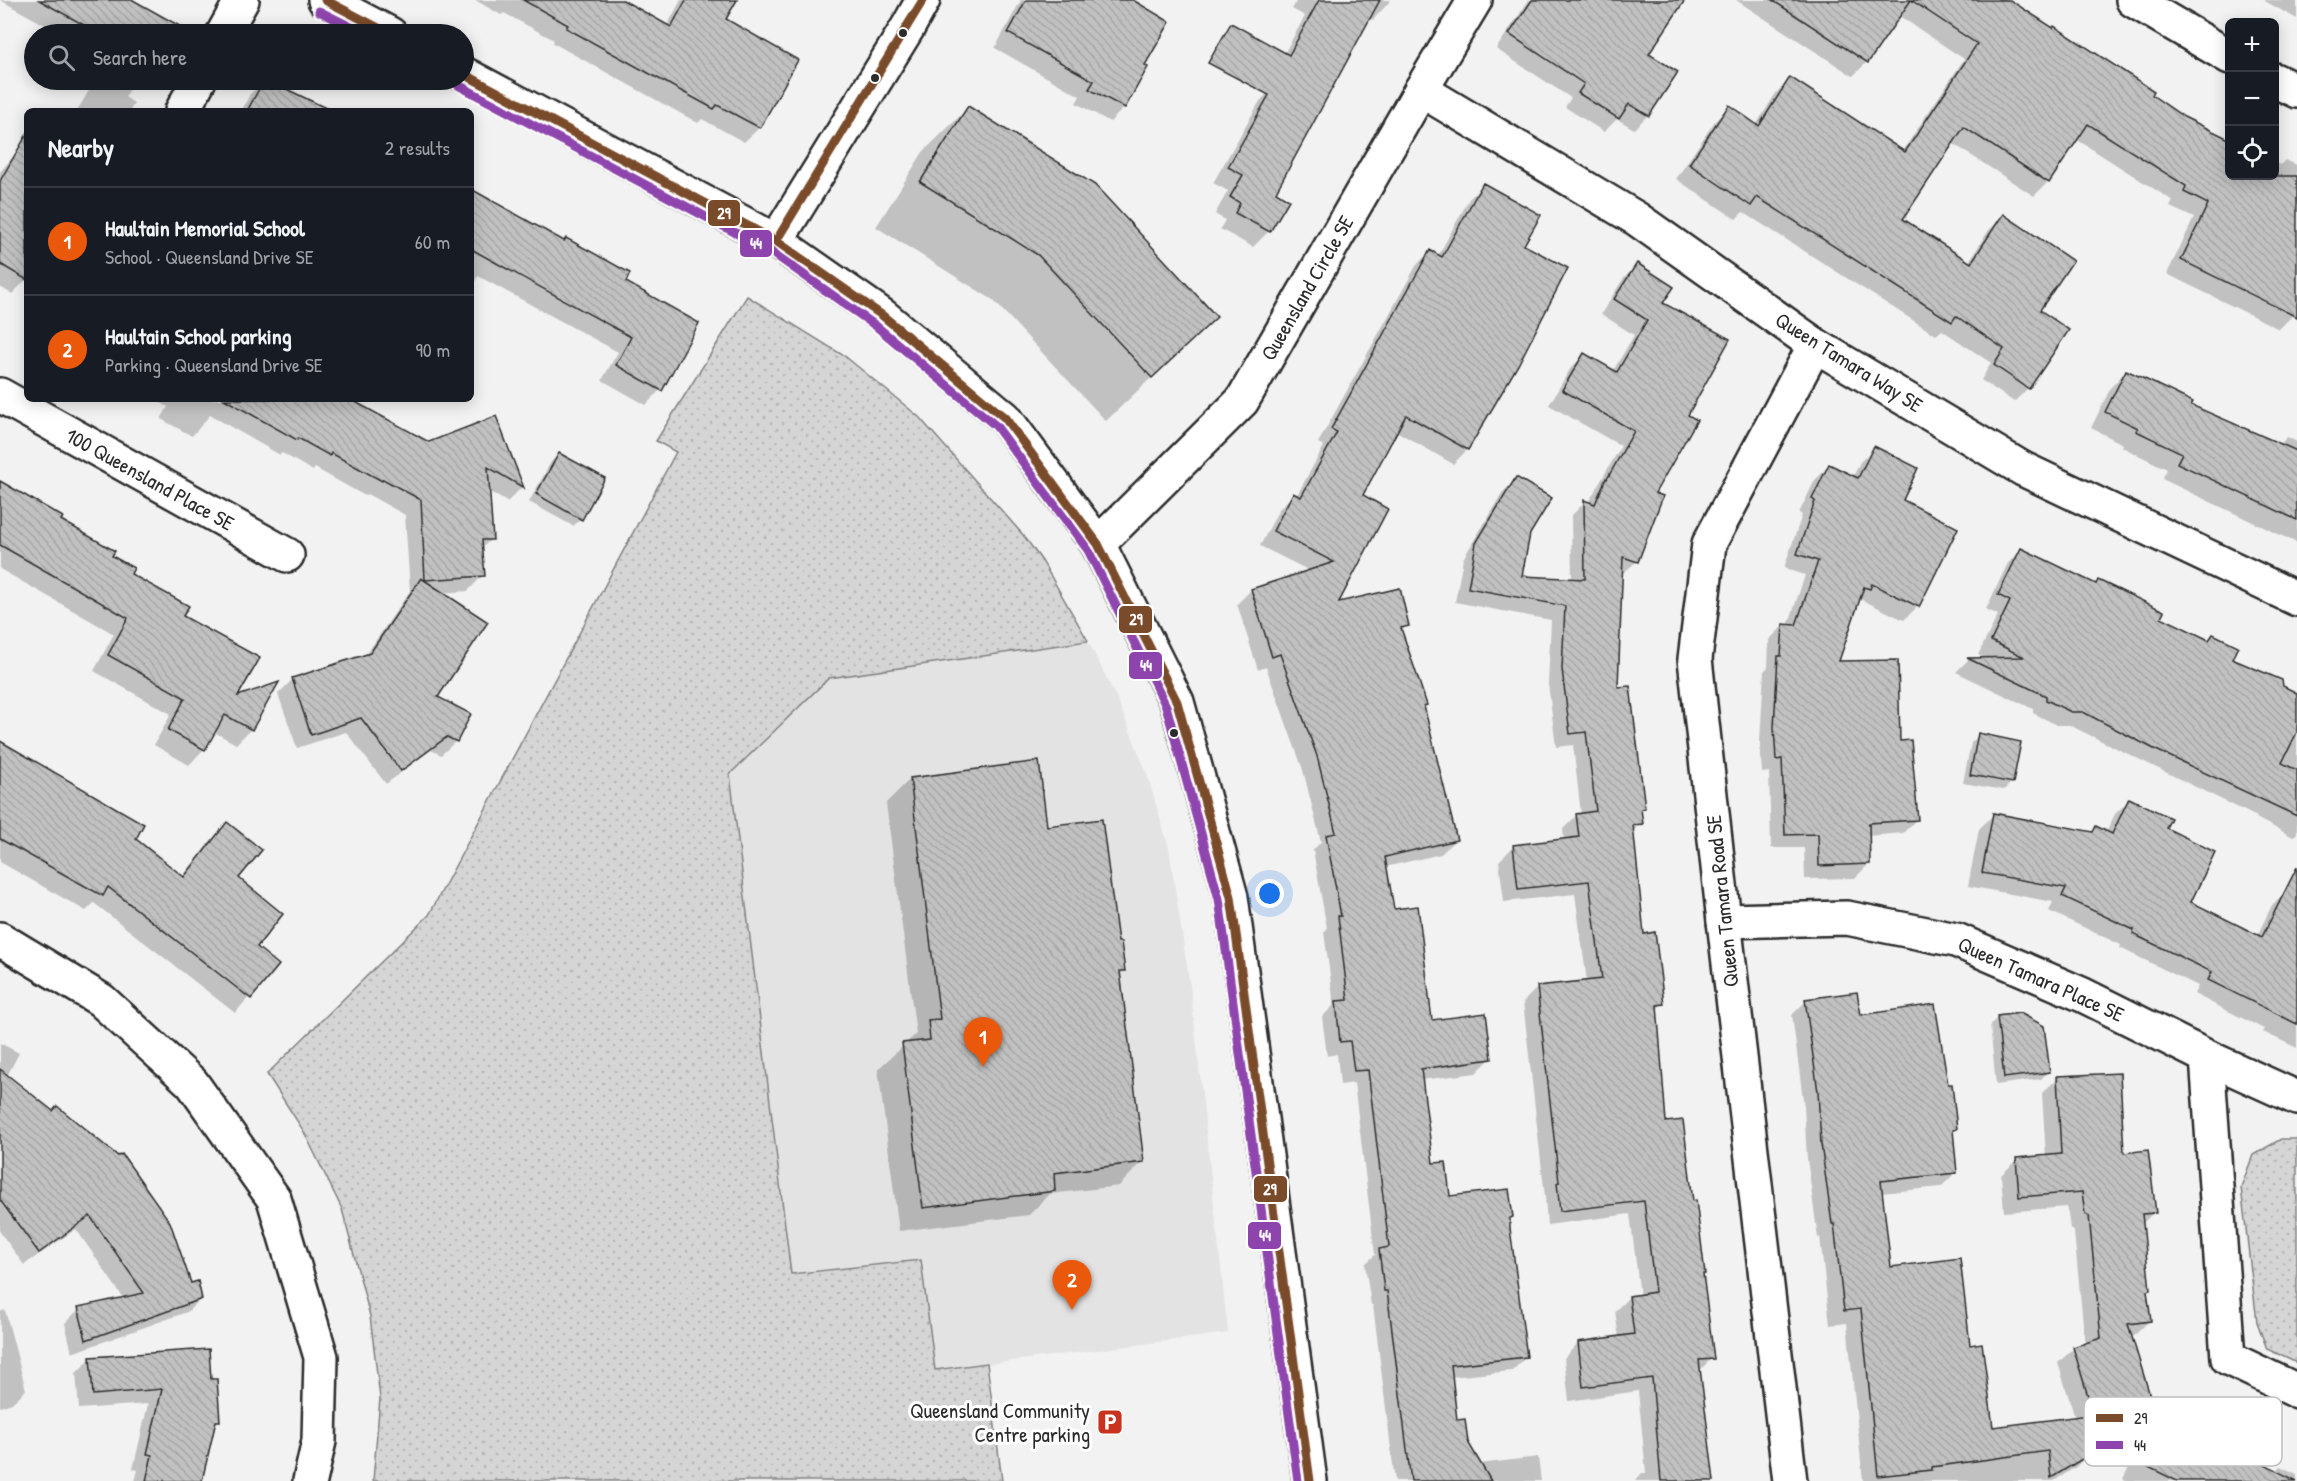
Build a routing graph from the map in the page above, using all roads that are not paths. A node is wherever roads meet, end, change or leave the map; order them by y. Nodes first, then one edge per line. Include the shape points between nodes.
1 (242, 0) edge
2 (325, 0) edge
3 (923, 0) edge
4 (1475, 0) edge
5 (2133, 0) edge
6 (229, 24) edge
7 (371, 24) edge
8 (2225, 55) edge
9 (474, 79) edge
10 (2279, 82) edge
11 (194, 90) edge
12 (1421, 90) junction
13 (2297, 91) edge
14 (184, 108) edge
15 (776, 241) junction
16 (1815, 345) junction
17 (29, 402) edge
18 (1098, 544) junction
19 (287, 555) dead end
20 (2297, 599) edge
21 (1724, 921) junction
22 (0, 939) edge
23 (2207, 1057) junction
24 (2297, 1098) edge
25 (2297, 1391) edge
26 (310, 1481) edge
27 (1310, 1481) edge
28 (1790, 1481) edge

1 - 6 street
2 - 7 street
3 - 15 street
4 - 12 street, Queensland Circle SE
5 - 8 street
9 - 15 street
10 - 13 street
11 - 14 street
12 - 16 street, Queen Tamara Way SE via 1637,219
12 - 18 street, Queensland Circle SE via 1242,401
15 - 18 street via 883,316 1005,418
16 - 20 street, Queen Tamara Way SE via 2022,469
16 - 21 street, Queen Tamara Road SE via 1709,544 1695,659
17 - 19 street, 100 Queensland Place SE
18 - 27 street via 1177,702 1231,897
21 - 23 street, Queen Tamara Place SE via 1847,918 1956,940 2083,995
21 - 28 street, Queen Tamara Road SE
22 - 26 street via 101,1000 192,1083 274,1198 321,1357 319,1441
23 - 24 street, Queen Tamara Place SE
23 - 25 street via 2228,1358

